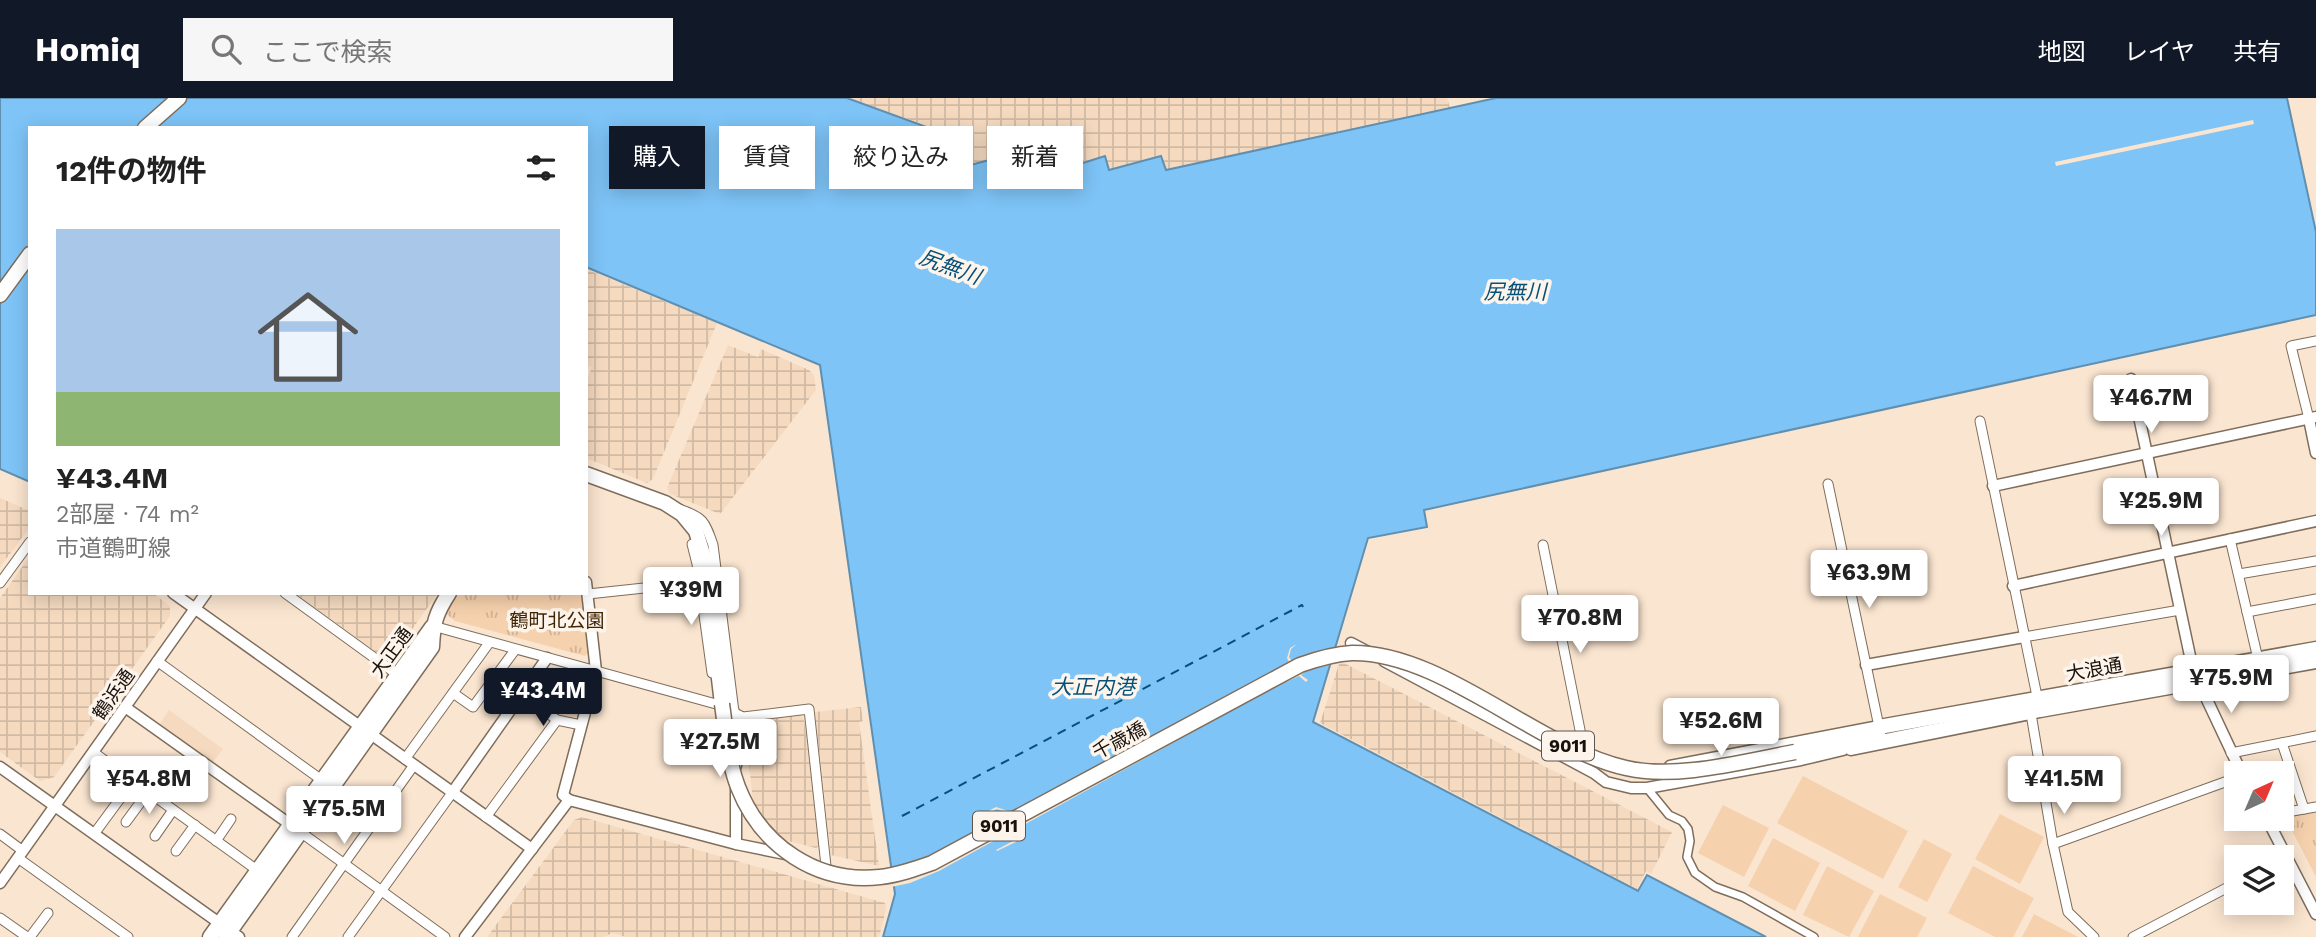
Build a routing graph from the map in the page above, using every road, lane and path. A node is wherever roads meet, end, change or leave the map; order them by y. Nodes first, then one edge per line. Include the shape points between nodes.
1 (179, 98) edge
2 (147, 126) edge
3 (28, 257) edge
4 (0, 295) edge
5 (2316, 341) edge
6 (2131, 379) dead end
7 (2312, 418) edge
8 (1980, 421) dead end
9 (2148, 452) junction
10 (2316, 453) edge
11 (588, 475) edge
12 (1828, 484) dead end
13 (1993, 486) junction
14 (674, 508) junction
15 (2316, 521) edge
16 (694, 537) junction
17 (2230, 539) junction
18 (28, 545) edge
19 (1543, 545) dead end
20 (2168, 553) junction
21 (2316, 561) edge
22 (2239, 574) junction
23 (699, 582) junction
24 (0, 583) edge
25 (2013, 586) junction
26 (588, 594) joint
27 (176, 595) edge
28 (205, 595) edge
29 (288, 595) edge
30 (448, 595) edge
31 (2316, 599) edge
32 (195, 609) junction
33 (2180, 610) junction
34 (2246, 612) junction
35 (433, 626) junction
36 (2024, 637) junction
37 (489, 643) junction
38 (1351, 643) dead end
39 (2316, 649) edge
40 (515, 650) junction
41 (547, 658) junction
42 (2258, 659) junction
43 (157, 661) junction
44 (2316, 661) edge
45 (1866, 665) junction
46 (596, 671) junction
47 (398, 675) junction
48 (2196, 676) junction
49 (453, 693) junction
50 (522, 694) junction
51 (716, 704) junction
52 (2034, 705) junction
53 (125, 707) junction
54 (734, 712) junction
55 (557, 720) junction
56 (581, 725) junction
57 (366, 731) junction
58 (1881, 734) junction
59 (2316, 736) edge
60 (2282, 743) junction
61 (1819, 747) junction
62 (1843, 750) junction
63 (93, 752) junction
64 (2231, 753) junction
65 (2235, 761) edge
66 (410, 762) junction
67 (0, 767) edge
68 (1653, 769) junction
69 (1591, 772) junction
70 (133, 781) junction
71 (323, 781) junction
72 (2224, 782) edge
73 (1647, 788) junction
74 (148, 792) junction
75 (452, 793) junction
76 (569, 800) junction
77 (55, 806) junction
78 (2316, 807) edge
79 (2304, 809) junction
80 (173, 810) junction
81 (2294, 811) edge
82 (486, 817) junction
83 (231, 819) dead end
84 (126, 822) dead end
85 (195, 825) junction
86 (295, 829) junction
87 (0, 834) edge
88 (94, 834) junction
89 (155, 836) dead end
90 (216, 841) junction
91 (736, 844) junction
92 (2053, 844) junction
93 (532, 849) junction
94 (176, 851) dead end
95 (21, 854) junction
96 (344, 864) junction
97 (826, 866) joint
98 (257, 870) junction
99 (2294, 876) edge
100 (0, 883) edge
101 (2224, 889) edge
102 (381, 891) junction
103 (48, 913) dead end
104 (2316, 914) edge
105 (0, 918) edge
106 (229, 932) edge
107 (24, 936) edge
108 (128, 937) edge
109 (210, 937) edge
110 (292, 937) edge
111 (348, 937) edge
112 (445, 937) edge
113 (465, 937) edge
114 (1814, 937) edge
115 (2094, 937) edge
116 (2133, 937) edge

1 - 2 main road
3 - 4 main road
5 - 7 street via 2291,346
6 - 9 street
7 - 9 street
7 - 10 street
8 - 13 street
9 - 13 street
9 - 20 street
11 - 14 main road
12 - 45 street
13 - 25 street
14 - 16 main road
14 - 54 street via 698,516 713,545
15 - 17 street
16 - 23 street
16 - 61 main road, 千歳橋 / 9011, bridge via 705,561 727,744 737,786 768,837 797,860 841,876 881,877 932,863 1300,665 1329,656 1369,655 1424,670 1572,748 1632,769 1673,772
17 - 20 street
17 - 22 street
18 - 24 street
19 - 69 street
20 - 25 street
20 - 33 street
21 - 22 street
22 - 34 street
23 - 26 street
23 - 51 street
25 - 36 street
26 - 46 street
27 - 32 street
28 - 32 street, 鶴浜通
29 - 47 street
30 - 35 main road
31 - 34 street
32 - 43 street, 鶴浜通
32 - 57 street
33 - 36 street
33 - 48 street
34 - 42 street
35 - 37 street
35 - 47 main road, 大正通
35 - 57 main road, 大正通 via 432,647
36 - 45 street
36 - 52 street
37 - 40 street
37 - 49 street
38 - 69 street
39 - 42 main road, 大浪通
40 - 41 street
40 - 49 street via 473,707
41 - 46 street
41 - 50 street
42 - 48 main road, 大浪通
43 - 53 street, 鶴浜通
43 - 71 street
44 - 48 main road, 大浪通
45 - 58 street
46 - 51 street
46 - 56 street
47 - 57 main road, 大正通
48 - 52 main road, 大浪通
48 - 64 street
49 - 66 street
50 - 55 street
50 - 75 street
51 - 54 street
52 - 58 main road, 大浪通
52 - 92 street
53 - 63 street, 鶴浜通
53 - 86 street
54 - 91 street
54 - 97 street via 743,717 809,709
55 - 56 street
55 - 82 street
56 - 76 street via 562,795
57 - 66 street
57 - 71 main road, 大正通
57 - 86 main road, 大正通
58 - 61 main road, 千歳橋
58 - 62 main road
58 - 68 street
59 - 60 street
60 - 64 street
60 - 79 street
61 - 62 main road
62 - 73 street
63 - 70 street
63 - 77 street, 鶴浜通
64 - 65 street
66 - 75 street
66 - 96 street
67 - 77 street
68 - 69 street
68 - 73 street
69 - 73 street via 1606,782
70 - 74 street
70 - 88 street
71 - 86 main road, 大正通
72 - 92 street
73 - 114 street via 1669,815 1688,829 1687,857 1695,873
74 - 80 street
74 - 84 street
75 - 82 street
75 - 102 street
76 - 91 street
76 - 93 street
77 - 88 street
77 - 95 street, 鶴浜通
78 - 79 street
79 - 81 street
80 - 85 street
80 - 89 street
82 - 93 street
83 - 90 street
85 - 90 street
85 - 94 street
86 - 96 street
86 - 98 main road, 大正通
86 - 106 main road, 大正通
87 - 95 street
88 - 106 street
90 - 98 street
91 - 97 street
92 - 115 street via 2068,912
93 - 113 street
95 - 100 street, 鶴浜通
95 - 108 street
96 - 102 street
96 - 110 street
98 - 106 main road, 大正通
99 - 104 street
101 - 116 street
102 - 111 street
102 - 112 street
103 - 107 street
105 - 107 street
106 - 109 main road, 大正通

